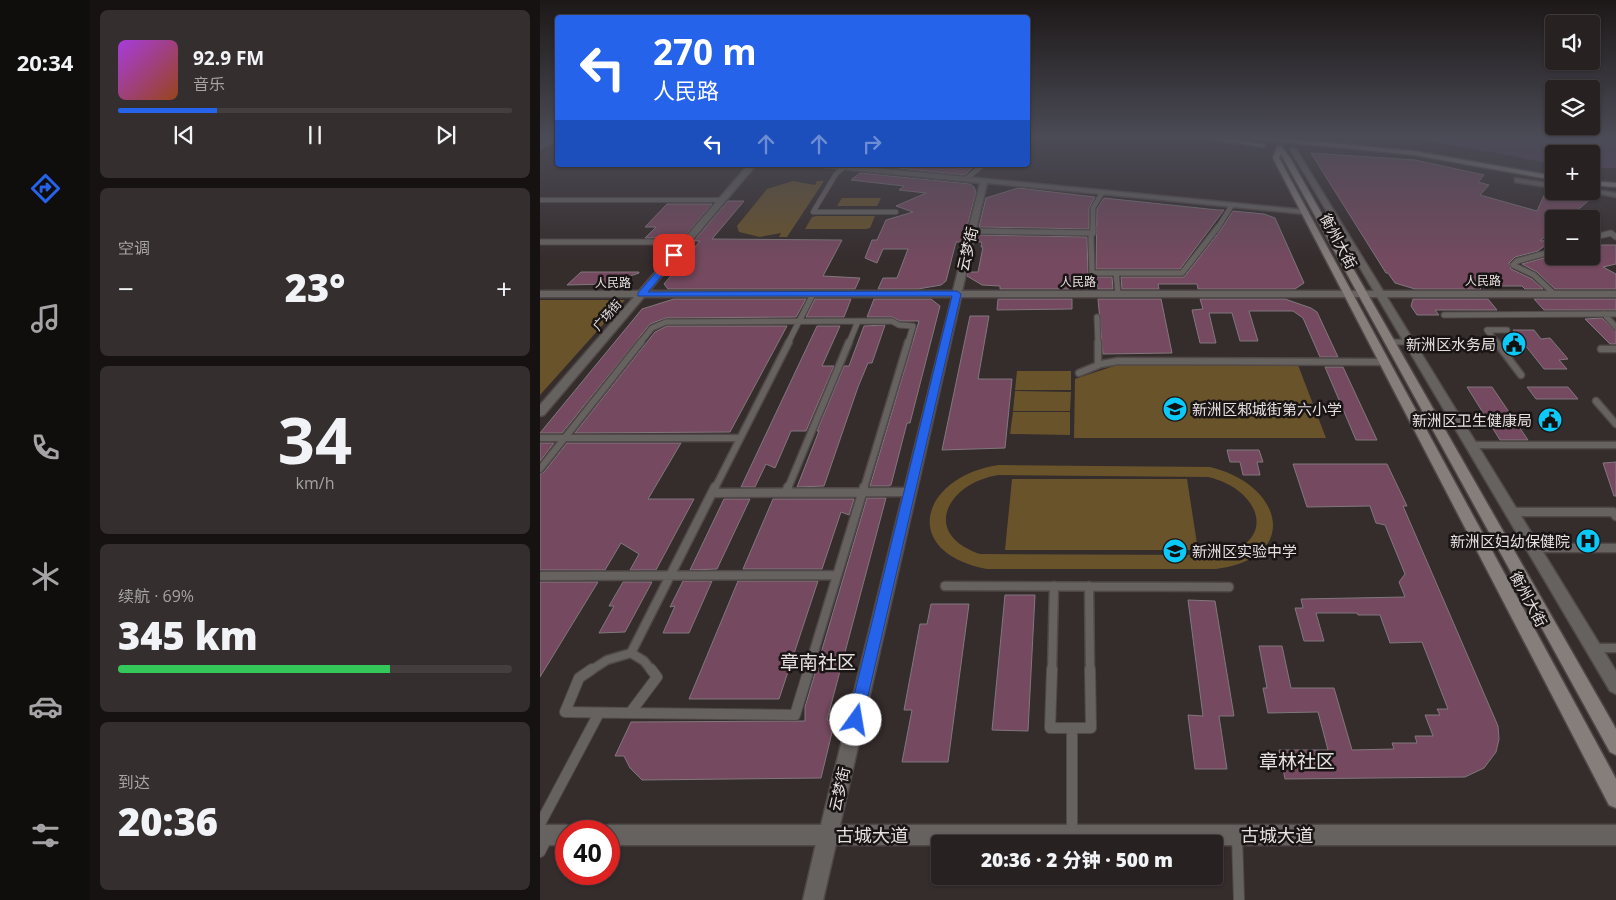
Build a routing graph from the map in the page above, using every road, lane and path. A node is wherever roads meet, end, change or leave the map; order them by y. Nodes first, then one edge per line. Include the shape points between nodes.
1 (740, 179) edge
2 (833, 179) edge
3 (966, 179) edge
4 (1287, 179) edge
5 (1299, 179) edge
6 (1313, 179) edge
7 (1518, 180) dead end
8 (984, 181) junction
9 (1545, 184) edge
10 (1600, 184) edge
11 (1615, 185) edge
12 (1102, 192) junction
13 (1600, 193) edge
14 (1616, 195) edge
15 (540, 200) edge
16 (722, 200) junction
17 (1232, 205) junction
18 (896, 212) dead end
19 (1305, 212) junction
20 (972, 231) junction
21 (1093, 233) junction
22 (1600, 236) edge
23 (1616, 237) edge
24 (540, 242) edge
25 (686, 242) junction
26 (1545, 253) edge
27 (1116, 273) junction
28 (1118, 293) junction
29 (1348, 293) junction
30 (1362, 293) junction
31 (1381, 293) junction
32 (1553, 293) junction
33 (540, 294) edge
34 (641, 294) junction
35 (813, 294) junction
36 (957, 294) junction
37 (1616, 294) edge
38 (1604, 314) junction
39 (1616, 314) edge
40 (1444, 315) dead end
41 (1097, 317) dead end
42 (858, 321) junction
43 (799, 322) junction
44 (1616, 327) edge
45 (1507, 330) dead end
46 (1390, 342) junction
47 (1410, 342) junction
48 (1496, 342) junction
49 (1601, 349) dead end
50 (1616, 349) edge
51 (1385, 362) junction
52 (1098, 364) junction
53 (1079, 373) dead end
54 (1521, 375) dead end
55 (1596, 401) dead end
56 (540, 412) edge
57 (1615, 420) edge
58 (540, 438) edge
59 (564, 438) junction
60 (740, 438) junction
61 (1472, 445) junction
62 (1616, 446) edge
63 (540, 469) edge
64 (712, 492) junction
65 (786, 492) junction
66 (862, 492) junction
67 (910, 492) junction
68 (1512, 512) junction
69 (1616, 516) edge
70 (1534, 548) junction
71 (1616, 548) edge
72 (670, 575) junction
73 (837, 575) junction
74 (540, 576) edge
75 (944, 586) dead end
76 (1054, 586) junction
77 (1089, 586) junction
78 (1229, 587) dead end
79 (1594, 648) junction
80 (1616, 648) edge
81 (631, 653) junction
82 (1616, 686) edge
83 (600, 713) junction
84 (630, 713) junction
85 (1072, 728) junction
86 (1616, 746) edge
87 (1616, 798) edge
88 (620, 835) edge
89 (828, 835) junction
90 (931, 835) edge
91 (1072, 835) edge
92 (1223, 835) edge
93 (1237, 835) junction
94 (1616, 835) edge
95 (547, 836) edge
96 (813, 900) edge
97 (1239, 900) edge

1 - 16 street, 广场街
2 - 18 lane via 813,212
3 - 8 street
4 - 19 main road, 衡州大街
5 - 30 main road, 衡州大街
6 - 31 street
7 - 9 street
8 - 12 street
8 - 20 street, 云梦街
10 - 11 main road
12 - 17 street
12 - 21 lane via 1092,208
13 - 14 street
15 - 16 lane
16 - 25 street, 广场街
17 - 19 street
17 - 27 lane via 1182,273
19 - 29 main road, 衡州大街
20 - 21 lane
20 - 36 street, 云梦街
21 - 27 lane via 1092,273
22 - 23 lane via 1611,233
24 - 25 lane
25 - 34 street, 广场街
26 - 32 lane via 1513,265 1534,276
27 - 28 lane
28 - 29 street, 人民路
28 - 36 street, 人民路
29 - 30 street, 人民路
29 - 51 main road, 衡州大街
30 - 31 street, 人民路
30 - 46 main road, 衡州大街
31 - 32 street, 人民路
31 - 47 street
32 - 37 street, 人民路
33 - 34 street, 人民路
34 - 35 street, 人民路
34 - 56 street, 广场街
35 - 36 street, 人民路
35 - 43 lane
36 - 67 street, 云梦街
38 - 39 lane
38 - 40 lane
38 - 44 lane
41 - 52 lane
42 - 43 lane
42 - 65 lane
42 - 66 lane via 892,321 913,326
43 - 59 lane via 658,324
43 - 60 lane
45 - 48 lane via 1487,330
46 - 47 lane
46 - 86 main road, 衡州大街
47 - 48 lane
47 - 61 street
48 - 54 lane
49 - 50 lane
51 - 52 lane via 1118,361
51 - 87 main road, 衡州大街
52 - 53 lane
55 - 57 lane
58 - 59 lane
59 - 60 lane
59 - 63 lane
60 - 64 lane
61 - 62 lane
61 - 68 street
64 - 65 lane
64 - 72 lane
65 - 66 lane
66 - 67 lane
66 - 73 lane
67 - 89 street, 云梦街
68 - 69 lane via 1613,512
68 - 70 street
70 - 71 lane
70 - 79 street
72 - 73 lane
72 - 74 lane
72 - 81 lane
73 - 84 lane via 795,715
75 - 76 lane
76 - 77 lane
76 - 85 lane via 1050,728
77 - 78 lane
77 - 85 lane via 1091,728
79 - 80 lane
79 - 82 street
81 - 83 lane via 607,660 579,678 565,712
81 - 84 lane via 644,661 657,677
83 - 84 lane
83 - 95 lane
85 - 91 lane
88 - 89 street, 古城大道
89 - 90 street, 古城大道
89 - 96 street, 云梦街
92 - 93 street, 古城大道
93 - 94 street, 古城大道
93 - 97 lane

